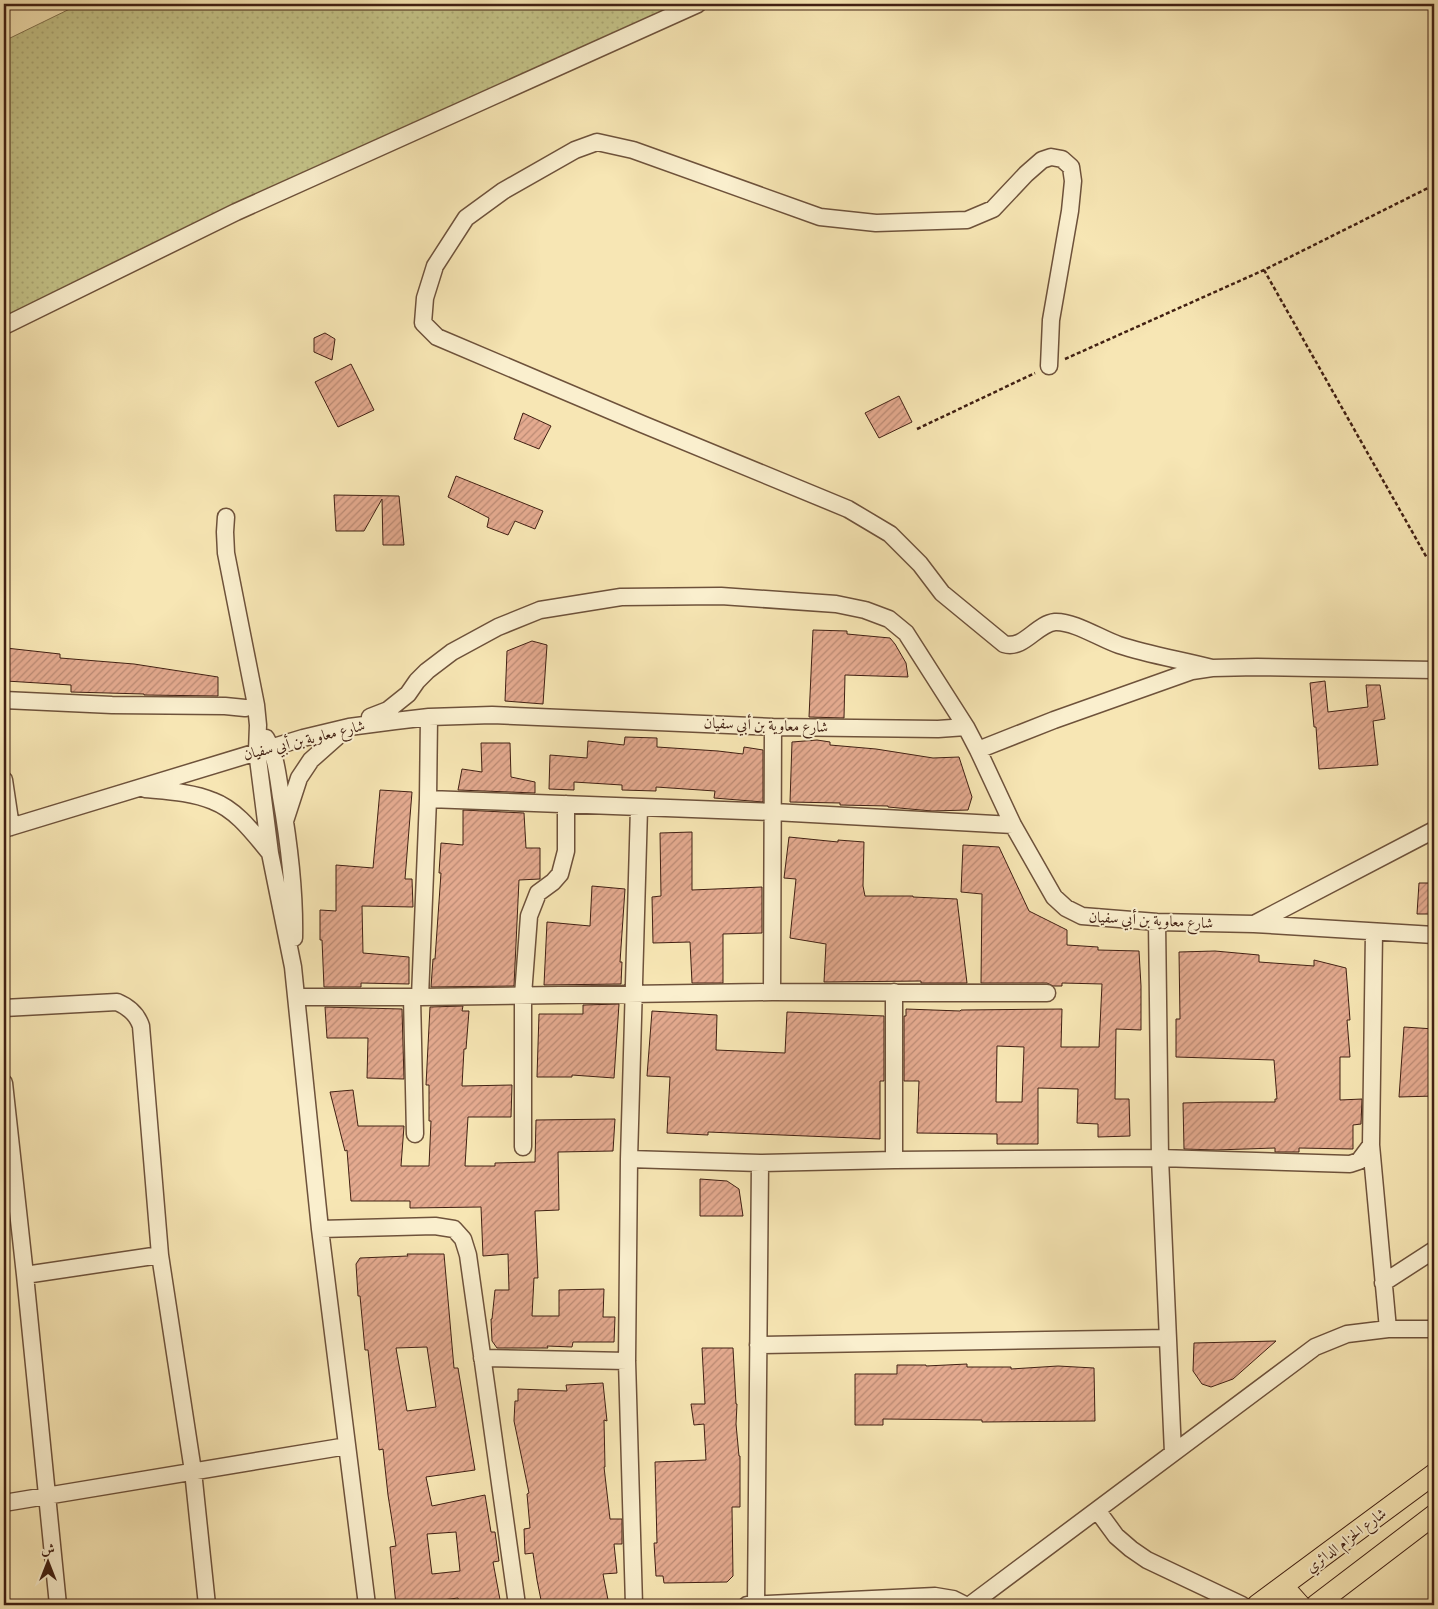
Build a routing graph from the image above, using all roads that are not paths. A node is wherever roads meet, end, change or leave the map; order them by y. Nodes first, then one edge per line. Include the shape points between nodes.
1 (698, 4) edge
2 (4, 326) edge
3 (1049, 366) road end
4 (226, 517) dead end
5 (1212, 668) junction
6 (1434, 670) edge
7 (4, 700) edge
8 (256, 705) junction
9 (429, 717) junction
10 (349, 726) junction
11 (773, 726) junction
12 (966, 727) junction
13 (264, 749) junction
14 (978, 750) junction
15 (4, 780) edge
16 (138, 788) junction
17 (428, 799) junction
18 (566, 804) junction
19 (639, 808) junction
20 (774, 812) junction
21 (285, 821) junction
22 (1012, 825) junction
23 (8, 828) edge
24 (1434, 830) edge
25 (270, 853) junction
26 (1158, 922) junction
27 (1254, 924) junction
28 (1374, 932) junction
29 (1434, 936) edge
30 (293, 967) junction
31 (772, 992) junction
32 (894, 992) junction
33 (1047, 993) dead end
34 (633, 994) junction
35 (296, 996) junction
36 (416, 996) junction
37 (523, 996) junction
38 (4, 1008) edge
39 (4, 1083) edge
40 (415, 1134) dead end
41 (1371, 1145) junction
42 (523, 1147) dead end
43 (1160, 1158) junction
44 (629, 1159) junction
45 (894, 1160) junction
46 (760, 1163) junction
47 (320, 1229) junction
48 (1434, 1250) edge
49 (160, 1255) junction
50 (25, 1275) junction
51 (1383, 1283) junction
52 (1434, 1328) edge
53 (1388, 1329) junction
54 (1168, 1338) junction
55 (758, 1345) junction
56 (482, 1358) junction
57 (627, 1361) junction
58 (346, 1446) junction
59 (1173, 1453) junction
60 (194, 1471) junction
61 (1434, 1474) edge
62 (47, 1496) junction
63 (4, 1503) edge
64 (1097, 1510) junction
65 (1434, 1515) edge
66 (1283, 1586) junction
67 (58, 1605) edge
68 (207, 1605) edge
69 (366, 1605) edge
70 (517, 1605) edge
71 (634, 1605) edge
72 (750, 1605) edge
73 (965, 1605) edge
74 (970, 1605) edge
75 (1242, 1605) edge
76 (1257, 1605) edge
77 (1300, 1605) edge
78 (1316, 1605) edge

1 - 2 street via 236,212
3 - 5 street via 1050,320 1073,181 1071,166 1062,159 1051,157 1042,160 1026,174 993,209 967,220 876,224 820,217 633,150 597,142 575,150 503,191 466,218 435,266 425,298 423,323 437,337 848,509 890,534 920,564 942,593 1004,644 1017,644 1056,622 1120,645
4 - 8 street via 226,553
5 - 6 street
5 - 14 street via 1175,676
7 - 8 street via 245,708
8 - 13 street
9 - 10 street, شارع معاوية بن أبي سفيان
9 - 11 street, شارع معاوية بن أبي سفيان via 541,717
9 - 17 street
10 - 12 street via 388,710 408,694 427,671 452,652 498,627 540,610 621,597 721,596 836,604 889,619 906,632
10 - 13 street, شارع معاوية بن أبي سفيان
10 - 21 street via 311,760 299,778
11 - 12 street, شارع معاوية بن أبي سفيان
11 - 20 street
12 - 14 street, شارع معاوية بن أبي سفيان
13 - 16 street, شارع معاوية بن أبي سفيان
13 - 21 street
13 - 25 street
14 - 22 street, شارع معاوية بن أبي سفيان
15 - 23 street
16 - 23 street, شارع معاوية بن أبي سفيان
16 - 25 street via 214,801 247,826
17 - 18 street
17 - 36 street
18 - 19 street
18 - 37 street via 566,851 560,874 538,893 529,916
19 - 20 street
19 - 34 street
20 - 22 street
20 - 31 street
21 - 30 street via 291,862
22 - 26 street, شارع معاوية بن أبي سفيان via 1054,897 1066,908 1082,916
24 - 27 street
25 - 30 street
26 - 27 street, شارع معاوية بن أبي سفيان
26 - 43 street
27 - 28 street, شارع معاوية بن أبي سفيان
28 - 29 street, شارع معاوية بن أبي سفيان
28 - 41 street
30 - 35 street
31 - 32 street
31 - 34 street
32 - 33 street
32 - 45 street
34 - 37 street
34 - 44 street
35 - 36 street
35 - 47 street
36 - 37 street
36 - 40 street
37 - 42 street
38 - 49 street via 117,1002 138,1017
39 - 50 street
41 - 43 street via 1359,1161 1350,1164
41 - 51 street
43 - 45 street
43 - 54 street
44 - 46 street
44 - 57 street
45 - 46 street
46 - 55 street
47 - 56 street via 416,1225 454,1229 463,1239 468,1255
47 - 58 street
48 - 51 street
49 - 50 street
49 - 60 street
50 - 62 street
51 - 53 street
52 - 53 street
53 - 59 street via 1347,1334 1315,1347
54 - 55 street
54 - 59 street
55 - 72 street
56 - 57 street
56 - 70 street
57 - 71 street
58 - 60 street
58 - 69 street
59 - 64 street
60 - 62 street
60 - 68 street
61 - 66 main road, شارع الحزام الدائري
62 - 63 street
62 - 67 street
64 - 74 street
64 - 75 street via 1116,1536 1147,1560
65 - 78 main road
66 - 76 main road, شارع الحزام الدائري
66 - 77 main road
72 - 73 street via 935,1596 953,1598

